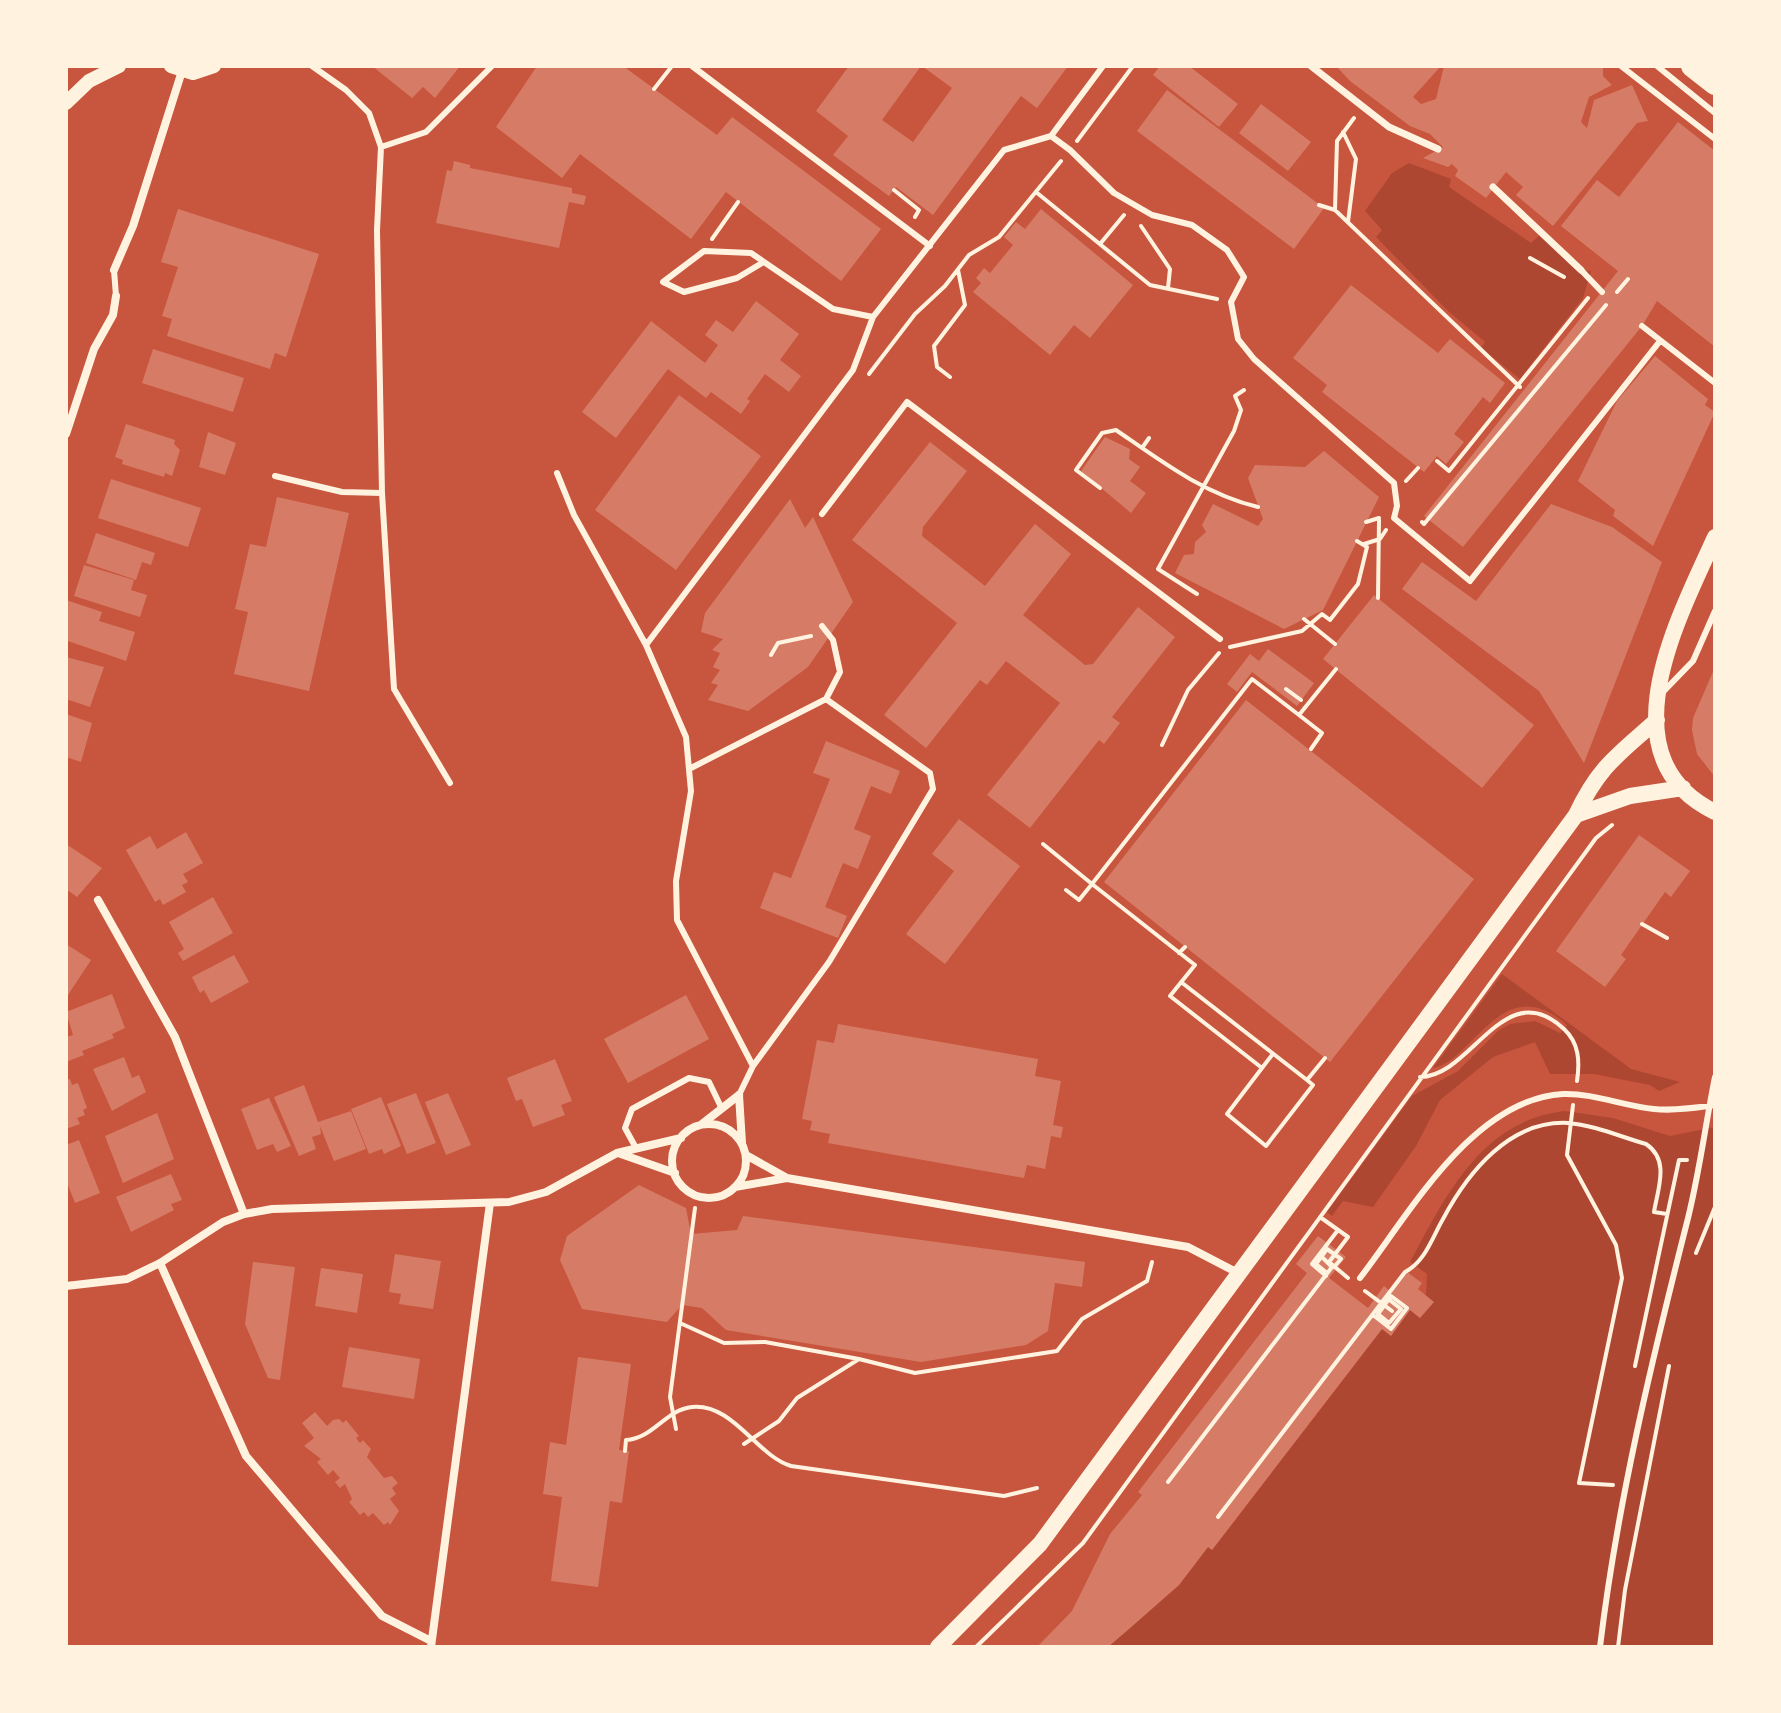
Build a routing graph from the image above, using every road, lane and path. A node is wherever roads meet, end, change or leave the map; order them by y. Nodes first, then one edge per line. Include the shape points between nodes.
1 (96, 66) edge
2 (119, 66) edge
3 (214, 66) edge
4 (312, 66) edge
5 (492, 66) edge
6 (672, 66) edge
7 (692, 66) edge
8 (1103, 66) edge
9 (1133, 66) edge
10 (1311, 66) edge
11 (1621, 66) edge
12 (1657, 66) edge
13 (1692, 66) edge
14 (176, 69) edge
15 (89, 81) junction
16 (1715, 84) edge
17 (654, 89) dead end
18 (66, 103) edge
19 (1715, 113) edge
20 (1343, 132) dead end
21 (1051, 136) junction
22 (1715, 139) edge
23 (1337, 141) dead end
24 (381, 147) junction
25 (1438, 149) dead end
26 (1070, 150) junction
27 (1493, 187) dead end
28 (894, 190) dead end
29 (1036, 192) junction
30 (738, 202) dead end
31 (1319, 205) dead end
32 (1139, 207) junction
33 (1335, 210) junction
34 (914, 219) dead end
35 (1118, 223) dead end
36 (1348, 223) junction
37 (1100, 244) junction
38 (930, 246) junction
39 (704, 251) junction
40 (762, 263) junction
41 (114, 270) joint
42 (958, 270) junction
43 (1581, 270) joint
44 (1628, 279) dead end
45 (1168, 289) junction
46 (1602, 292) dead end
47 (116, 296) joint
48 (1589, 298) dead end
49 (1231, 302) junction
50 (873, 317) junction
51 (1642, 326) dead end
52 (1660, 341) junction
53 (867, 376) dead end
54 (950, 377) dead end
55 (1715, 383) edge
56 (1520, 387) junction
57 (1244, 390) dead end
58 (66, 434) edge
59 (1149, 438) dead end
60 (1142, 448) junction
61 (1437, 461) dead end
62 (557, 473) dead end
63 (275, 476) dead end
64 (1204, 486) junction
65 (1100, 488) dead end
66 (382, 493) junction
67 (1258, 507) dead end
68 (1385, 509) dead end
69 (822, 514) dead end
70 (1414, 514) dead end
71 (1379, 518) junction
72 (1394, 518) junction
73 (1366, 522) dead end
74 (1715, 537) edge
75 (1357, 541) dead end
76 (1363, 544) junction
77 (1197, 594) dead end
78 (1378, 598) dead end
79 (1715, 611) edge
80 (1304, 619) dead end
81 (821, 630) joint
82 (1220, 639) dead end
83 (1335, 644) dead end
84 (646, 645) junction
85 (771, 655) dead end
86 (1336, 669) dead end
87 (1286, 689) dead end
88 (1656, 698) junction
89 (826, 699) junction
90 (1301, 700) dead end
91 (1299, 715) junction
92 (1657, 720) junction
93 (1162, 745) dead end
94 (1311, 749) dead end
95 (691, 768) junction
96 (1182, 769) junction
97 (1188, 774) dead end
98 (450, 783) dead end
99 (1683, 788) junction
100 (1715, 812) edge
101 (1576, 815) junction
102 (1615, 822) dead end
103 (1043, 844) dead end
104 (1092, 884) junction
105 (1066, 890) dead end
106 (98, 900) dead end
107 (1642, 924) dead end
108 (1667, 938) dead end
109 (1185, 947) dead end
110 (1179, 953) junction
111 (1181, 982) junction
112 (1564, 1029) dead end
113 (1265, 1047) junction
114 (1325, 1058) dead end
115 (753, 1066) junction
116 (1262, 1068) junction
117 (1420, 1077) junction
118 (1715, 1077) edge
119 (1307, 1080) junction
120 (739, 1095) junction
121 (1712, 1105) edge
122 (722, 1109) junction
123 (702, 1125) junction
124 (681, 1138) junction
125 (742, 1144) junction
126 (636, 1148) junction
127 (617, 1153) junction
128 (746, 1155) junction
129 (1688, 1160) dead end
130 (675, 1173) junction
131 (1576, 1175) dead end
132 (787, 1178) junction
133 (735, 1187) junction
134 (490, 1203) junction
135 (1715, 1207) edge
136 (695, 1208) dead end
137 (244, 1214) junction
138 (1667, 1214) junction
139 (1320, 1216) junction
140 (1338, 1230) junction
141 (1692, 1261) dead end
142 (1152, 1262) dead end
143 (1329, 1262) junction
144 (160, 1263) junction
145 (1327, 1273) junction
146 (1241, 1275) junction
147 (1356, 1279) joint
148 (66, 1286) edge
149 (1364, 1290) dead end
150 (1382, 1306) junction
151 (1392, 1311) dead end
152 (1371, 1317) junction
153 (680, 1323) junction
154 (859, 1359) junction
155 (1669, 1366) dead end
156 (1633, 1379) dead end
157 (673, 1413) junction
158 (676, 1429) dead end
159 (754, 1438) junction
160 (744, 1444) dead end
161 (625, 1451) dead end
162 (1615, 1471) dead end
163 (1168, 1482) dead end
164 (1037, 1488) dead end
165 (1218, 1517) dead end
166 (431, 1644) edge
167 (938, 1647) edge
168 (976, 1647) edge
169 (1600, 1647) edge
170 (1618, 1647) edge

1 - 15 street
2 - 15 street
3 - 14 street via 203,71
4 - 24 lane via 369,113
5 - 24 lane via 426,132
6 - 17 path
7 - 38 lane
8 - 21 lane
9 - 26 path
10 - 25 street via 1389,127
11 - 22 lane
12 - 19 lane
13 - 16 highway
14 - 41 street via 133,226
15 - 18 street
20 - 36 path via 1356,159
21 - 26 lane
21 - 38 lane via 1004,150
23 - 33 path
24 - 66 lane via 377,230
26 - 29 path
26 - 32 lane via 1114,193
27 - 43 street
28 - 34 path via 919,210
29 - 37 path
29 - 42 path via 999,237 969,255
30 - 39 path
31 - 33 path
32 - 45 path via 1134,215 1170,269
32 - 49 lane via 1192,225 1227,250 1244,277
33 - 36 path
35 - 37 path
36 - 56 path
37 - 45 path via 1150,285
38 - 50 lane
39 - 40 lane via 751,253
39 - 40 lane via 663,282 684,292 737,278
40 - 50 lane via 833,309
41 - 47 lane
42 - 53 path
42 - 54 path via 965,305 934,346 937,367
43 - 46 lane
44 - 70 path via 1424,524
45 - 49 path
47 - 58 street via 115,311 94,349
48 - 56 path
49 - 72 lane via 1238,339 1254,359 1394,483
50 - 84 lane via 853,370
51 - 52 lane
52 - 55 lane
52 - 72 lane via 1470,581
56 - 61 path via 1449,471
57 - 64 path via 1235,396 1241,410
59 - 60 path
60 - 64 path
60 - 65 path via 1116,430 1102,433 1076,470
62 - 84 lane via 574,515
63 - 66 lane via 342,492
64 - 67 path
64 - 77 path via 1158,569
66 - 98 lane via 394,689
68 - 71 path
69 - 82 lane via 907,402
71 - 73 path
71 - 78 path
72 - 76 path via 1380,539
74 - 88 main road via 1667,642
75 - 76 path
76 - 93 path via 1367,547 1358,584 1330,620 1322,614 1302,631 1222,649 1188,690
79 - 88 lane via 1693,661
80 - 83 path
81 - 85 path via 778,643
81 - 89 lane via 833,640 840,672
84 - 95 lane via 686,737
86 - 91 path
87 - 90 path
88 - 92 main road
89 - 95 lane
89 - 115 lane via 930,773 933,789 829,962
91 - 94 path via 1322,733
91 - 96 path via 1252,679
92 - 99 main road via 1666,762
92 - 101 main road via 1600,771
95 - 115 lane via 676,881 677,920
96 - 97 path
96 - 104 path
99 - 100 main road
99 - 101 main road via 1630,796
101 - 146 main road
102 - 117 path via 1596,838
103 - 104 path
104 - 105 path via 1079,900
104 - 110 path
106 - 137 street via 175,1037
107 - 108 path
109 - 110 path
110 - 111 path via 1195,965
111 - 113 path
111 - 116 path via 1170,996
112 - 117 path via 1536,1015 1513,1016 1493,1026 1450,1068
113 - 116 path via 1272,1055
113 - 119 path
114 - 119 path
115 - 120 lane
116 - 119 path via 1227,1114 1266,1146 1313,1085
117 - 139 path
118 - 121 lane
120 - 122 street
120 - 125 street
121 - 147 lane via 1654,1109 1563,1094 1501,1113 1467,1140
121 - 169 lane via 1670,1280
122 - 123 street
122 - 126 lane via 709,1082 689,1078 632,1109 625,1128
123 - 124 street
123 - 125 street via 726,1128
124 - 126 street
124 - 130 street via 675,1149
125 - 128 street
126 - 127 street
127 - 130 street
127 - 134 street via 546,1192
128 - 132 street
128 - 133 street
129 - 138 path via 1679,1160
130 - 133 street via 681,1185 702,1197
131 - 162 path via 1616,1245 1622,1267 1579,1483 1612,1487
132 - 133 street
132 - 146 street via 1188,1247
134 - 137 street
134 - 166 street
135 - 141 path
136 - 153 path
137 - 144 street
138 - 150 path via 1654,1212 1661,1166 1646,1144 1582,1125 1535,1127 1505,1142 1481,1165 1450,1206 1418,1266 1405,1272
138 - 156 path
139 - 140 path
139 - 168 path via 1083,1543
140 - 143 path via 1348,1237
140 - 145 path via 1312,1264 1328,1276 1341,1259 1327,1249 1316,1264
142 - 154 path via 1147,1281 1082,1319 1057,1351 915,1373
143 - 145 path via 1323,1258 1332,1267
143 - 147 path
144 - 148 street via 127,1279
144 - 166 street via 246,1456 382,1616
145 - 163 path
146 - 167 main road via 1040,1544
149 - 150 path
150 - 150 path via 1387,1298 1401,1309 1389,1323 1378,1314
150 - 151 path
150 - 152 path
150 - 152 path via 1391,1296 1407,1308 1391,1329
152 - 165 path
153 - 154 path via 724,1343 765,1342
153 - 157 path via 670,1397
154 - 159 path via 797,1398 779,1421
155 - 170 path
157 - 158 path
157 - 159 path via 697,1407 741,1425
157 - 161 path via 648,1433 626,1440
159 - 160 path
159 - 164 path via 772,1457 791,1466 1004,1496

